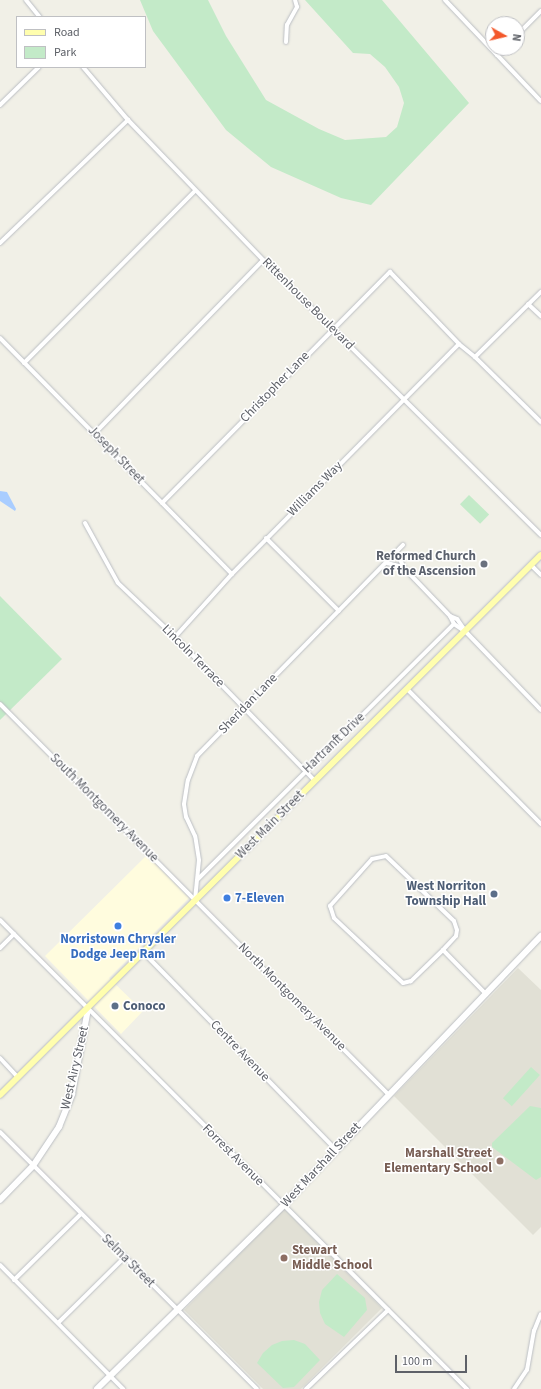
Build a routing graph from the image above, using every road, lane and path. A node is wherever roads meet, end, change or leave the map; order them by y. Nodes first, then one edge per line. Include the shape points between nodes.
1 (26, 0) edge
2 (295, 0) edge
3 (445, 0) edge
4 (541, 12) edge
5 (39, 16) edge
6 (525, 27) edge
7 (286, 42) dead end
8 (485, 42) edge
9 (498, 56) edge
10 (37, 68) edge
11 (84, 68) edge
12 (541, 101) edge
13 (0, 105) edge
14 (128, 120) junction
15 (196, 191) junction
16 (0, 243) edge
17 (263, 260) junction
18 (541, 292) edge
19 (528, 304) junction
20 (541, 316) edge
21 (332, 328) junction
22 (0, 338) edge
23 (459, 344) junction
24 (476, 357) junction
25 (24, 362) junction
26 (403, 400) junction
27 (541, 422) edge
28 (95, 433) junction
29 (162, 503) junction
30 (85, 523) dead end
31 (541, 534) edge
32 (266, 538) junction
33 (403, 545) dead end
34 (398, 553) junction
35 (541, 555) edge
36 (387, 563) junction
37 (531, 565) junction
38 (404, 568) junction
39 (232, 574) junction
40 (541, 575) edge
41 (339, 611) junction
42 (450, 616) junction
43 (454, 624) junction
44 (466, 632) junction
45 (174, 637) junction
46 (408, 690) junction
47 (0, 704) edge
48 (243, 708) junction
49 (541, 710) edge
50 (304, 771) junction
51 (314, 780) junction
52 (541, 824) edge
53 (198, 880) junction
54 (195, 900) junction
55 (0, 920) edge
56 (14, 934) junction
57 (541, 936) edge
58 (0, 948) edge
59 (443, 950) junction
60 (144, 953) junction
61 (486, 994) junction
62 (88, 1009) junction
63 (0, 1058) edge
64 (18, 1077) junction
65 (388, 1094) junction
66 (0, 1095) edge
67 (0, 1132) edge
68 (336, 1150) junction
69 (33, 1166) junction
70 (0, 1200) edge
71 (284, 1205) junction
72 (82, 1214) junction
73 (125, 1257) junction
74 (0, 1265) edge
75 (14, 1280) junction
76 (176, 1310) junction
77 (388, 1310) junction
78 (541, 1314) edge
79 (59, 1322) junction
80 (110, 1376) junction
81 (518, 1384) junction
82 (96, 1389) edge
83 (123, 1389) edge
84 (257, 1389) edge
85 (306, 1389) edge
86 (467, 1389) edge
87 (514, 1389) edge
88 (523, 1389) edge

1 - 5 street
2 - 7 street via 297,7 288,25
3 - 8 street
4 - 6 street
9 - 12 street
10 - 13 street
11 - 14 street, Rittenhouse Boulevard
14 - 15 street, Rittenhouse Boulevard
14 - 16 street
15 - 17 street, Rittenhouse Boulevard
15 - 25 street
17 - 21 street, Rittenhouse Boulevard
17 - 28 street
18 - 19 street
19 - 20 street
19 - 24 street
21 - 23 street, Christopher Lane via 390,272
21 - 26 street, Rittenhouse Boulevard
21 - 29 street, Christopher Lane
22 - 25 street, Joseph Street
23 - 24 street
23 - 26 street, Williams Way
24 - 27 street
25 - 28 street, Joseph Street
26 - 31 street, Rittenhouse Boulevard
26 - 32 street, Williams Way
28 - 29 street, Joseph Street
29 - 39 street, Joseph Street
30 - 45 street, Lincoln Terrace via 118,583
32 - 39 street, Williams Way
32 - 41 street
33 - 34 street, Sheridan Lane
34 - 36 street, Sheridan Lane
34 - 38 street
35 - 37 main road, West Main Street
36 - 38 street
36 - 41 street, Sheridan Lane
37 - 40 street
37 - 44 main road, West Main Street
38 - 42 street
39 - 45 street, Williams Way
41 - 48 street, Sheridan Lane
42 - 43 street
42 - 44 street via 458,619
43 - 44 street
43 - 50 street, Hartranft Drive
44 - 46 main road, West Main Street
44 - 49 street
45 - 48 street, Lincoln Terrace
46 - 51 main road, West Main Street
46 - 52 street
47 - 54 street, South Montgomery Avenue
48 - 50 street, Lincoln Terrace
48 - 53 street, Sheridan Lane via 197,756 188,780 184,804 197,847
50 - 51 street, Lincoln Terrace
50 - 53 street, Hartranft Drive
51 - 54 main road, West Main Street
53 - 54 street, Sheridan Lane
54 - 60 main road, West Main Street
54 - 65 street, North Montgomery Avenue
55 - 56 street, Forrest Avenue
56 - 58 street
56 - 62 street, Forrest Avenue
57 - 61 street, West Marshall Street
59 - 59 street via 456,936 456,926 386,856 372,859 330,906 334,918 403,984 411,981
59 - 61 street
60 - 62 main road, West Main Street
60 - 68 street, Centre Avenue
61 - 65 street, West Marshall Street
62 - 64 main road, West Main Street
62 - 69 street, West Airy Street via 76,1077 66,1112 48,1147
62 - 71 street, Forrest Avenue
63 - 64 street
64 - 66 main road, West Main Street
65 - 68 street, West Marshall Street
67 - 69 street, Selma Street
68 - 71 street, West Marshall Street
69 - 70 street, West Airy Street
69 - 72 street, Selma Street
71 - 76 street, West Marshall Street
71 - 77 street, Forrest Avenue
72 - 73 street, Selma Street
72 - 75 street
73 - 76 street, Selma Street
73 - 79 street
74 - 75 street
75 - 79 street
76 - 80 street, West Marshall Street
76 - 84 street, Selma Street
77 - 85 street
77 - 86 street, Forrest Avenue
78 - 81 street via 534,1331 527,1370
79 - 80 street
80 - 82 street, West Marshall Street
80 - 83 street
81 - 87 street
81 - 88 street

